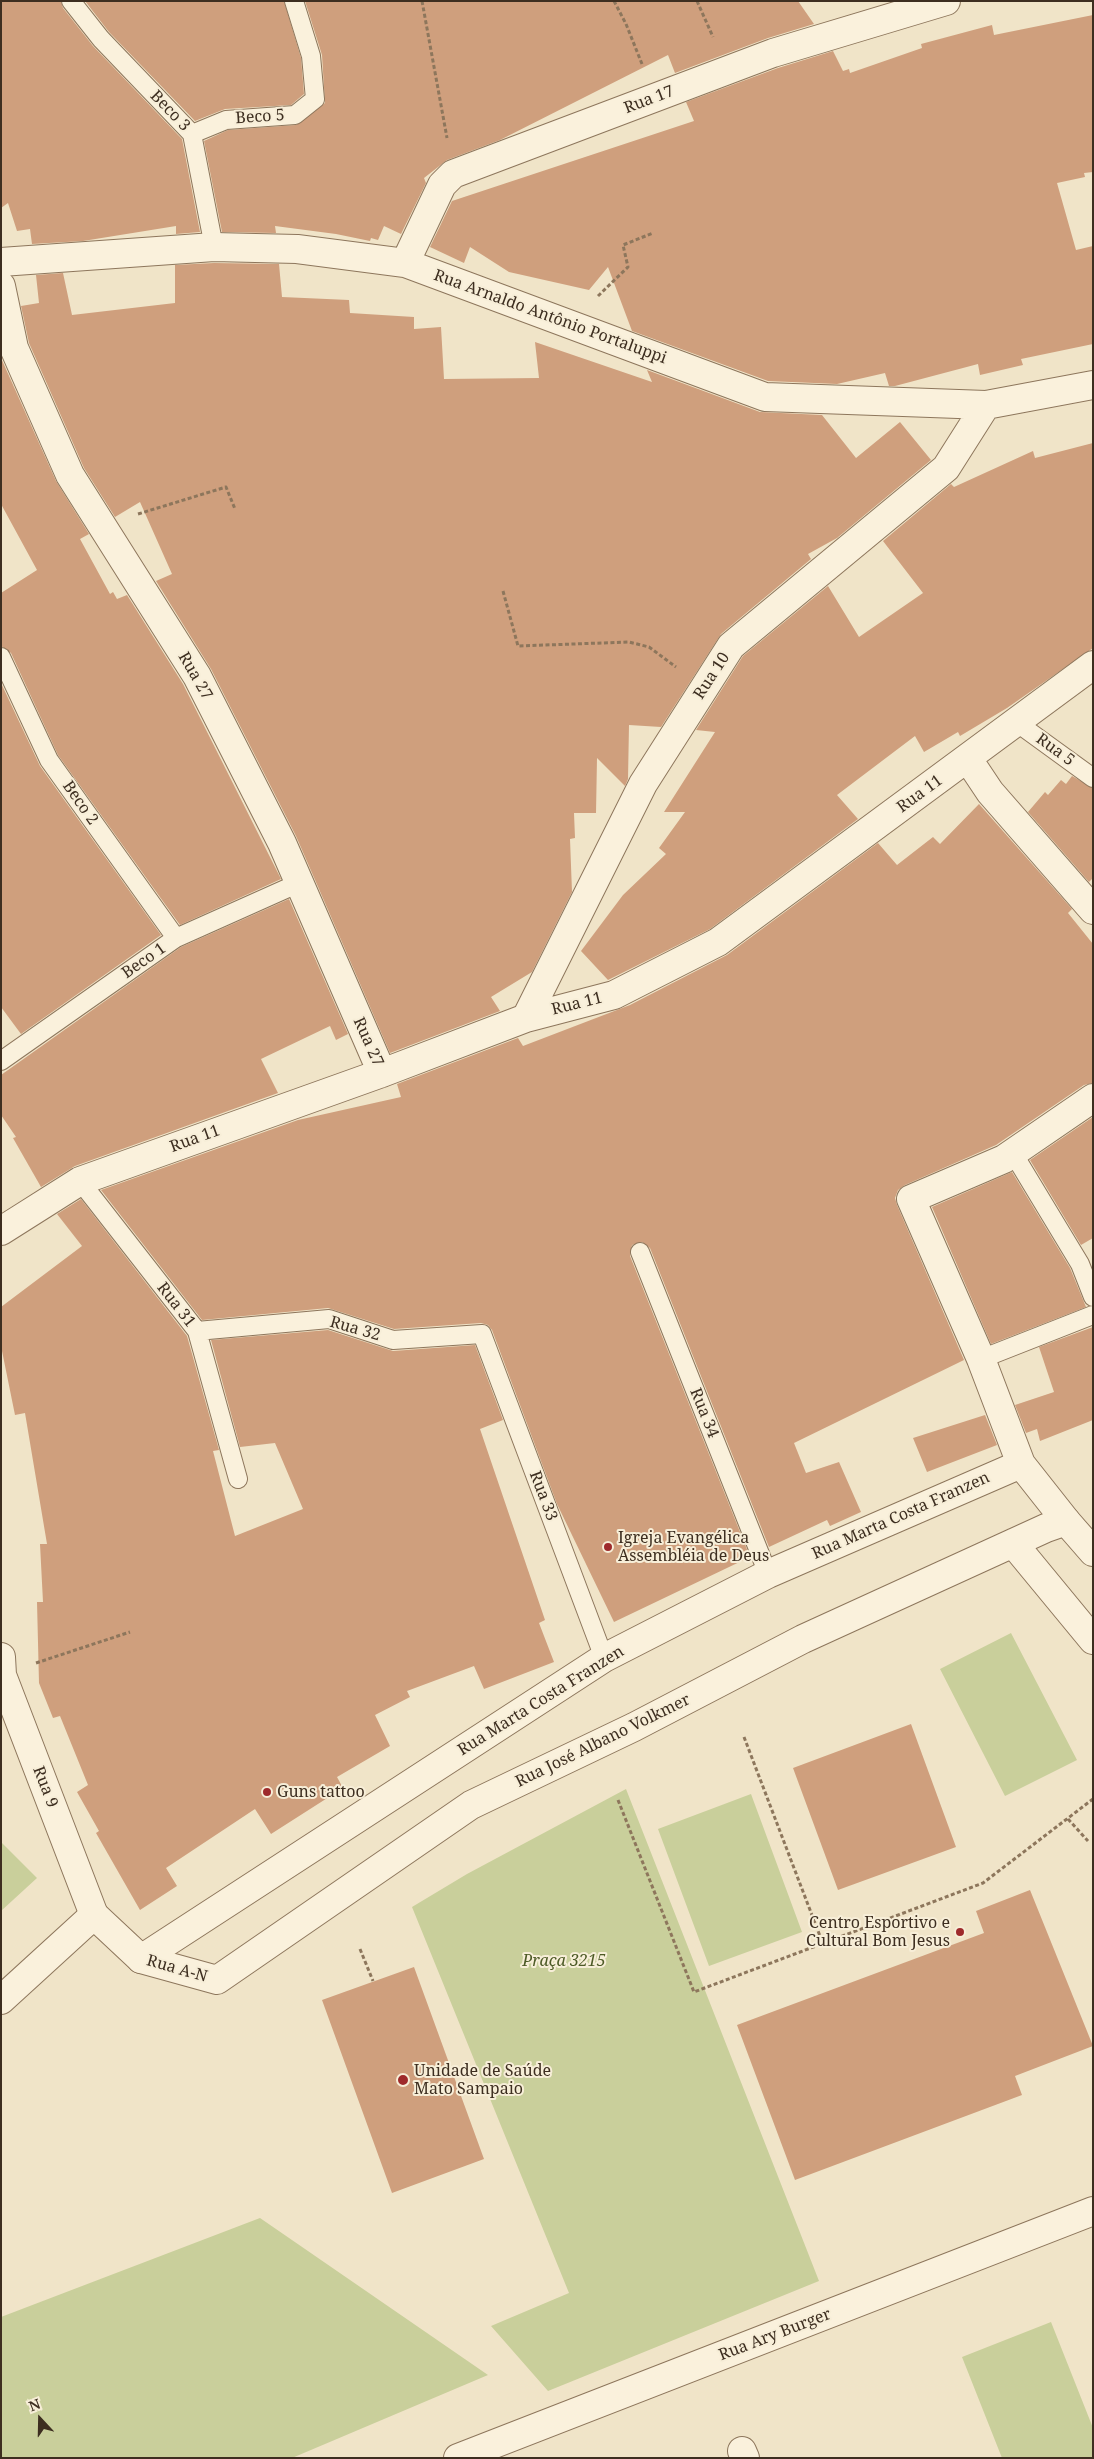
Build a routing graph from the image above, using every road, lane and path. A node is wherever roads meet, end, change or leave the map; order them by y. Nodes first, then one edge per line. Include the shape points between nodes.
1 (71, 1) edge
2 (294, 1) edge
3 (422, 1) edge
4 (614, 1) edge
5 (946, 1) edge
6 (656, 97) junction
7 (192, 134) junction
8 (453, 174) junction
9 (653, 233) dead end
10 (214, 247) junction
11 (1, 262) edge
12 (405, 263) junction
13 (1, 286) edge
14 (569, 324) junction
15 (1093, 385) edge
16 (986, 405) junction
17 (235, 509) dead end
18 (102, 525) junction
19 (503, 591) dead end
20 (1, 657) edge
21 (1093, 665) edge
22 (704, 688) junction
23 (1016, 722) junction
24 (968, 758) junction
25 (1093, 778) edge
26 (299, 883) junction
27 (1093, 910) edge
28 (176, 938) junction
29 (526, 1018) junction
30 (1, 1061) edge
31 (382, 1073) junction
32 (1093, 1098) edge
33 (1013, 1153) junction
34 (80, 1181) junction
35 (1, 1231) edge
36 (640, 1252) dead end
37 (1093, 1297) edge
38 (1093, 1315) edge
39 (197, 1331) junction
40 (482, 1334) joint
41 (981, 1358) junction
42 (1021, 1464) junction
43 (238, 1479) dead end
44 (1066, 1521) junction
45 (1013, 1543) junction
46 (1093, 1552) edge
47 (768, 1574) junction
48 (130, 1632) dead end
49 (1093, 1640) edge
50 (604, 1658) junction
51 (2, 1666) edge
52 (744, 1737) dead end
53 (1093, 1799) edge
54 (618, 1800) dead end
55 (1068, 1819) junction
56 (1088, 1841) dead end
57 (94, 1915) junction
58 (823, 1944) junction
59 (360, 1949) dead end
60 (142, 1959) junction
61 (217, 1980) joint
62 (373, 1981) dead end
63 (1, 2000) edge
64 (1093, 2211) edge
65 (458, 2458) edge

1 - 7 lane, Beco 3 via 101,39
2 - 7 lane, Beco 5 via 311,56 315,99 295,115 226,120
3 - 8 path
4 - 6 path
5 - 6 street, Rua 17 via 773,53
6 - 8 street, Rua 17
7 - 10 lane, Beco 3
8 - 12 street via 442,185
9 - 14 path via 623,245 628,267
10 - 11 street, Rua Arnaldo Antônio Portaluppi
10 - 12 street, Rua Arnaldo Antônio Portaluppi via 297,249
12 - 14 street, Rua Arnaldo Antônio Portaluppi
13 - 18 street, Rua 27 via 14,348 70,475
14 - 16 street, Rua Arnaldo Antônio Portaluppi via 765,397
15 - 16 street, Rua Arnaldo Antônio Portaluppi
16 - 22 street, Rua 10 via 946,468 731,646
17 - 18 path via 226,487
18 - 26 street, Rua 27 via 197,676
19 - 22 path via 518,646 629,642 649,647
20 - 28 lane, Beco 2 via 50,760
21 - 23 street, Rua 11
22 - 29 street, Rua 10 via 643,784
23 - 24 street, Rua 11
23 - 25 lane, Rua 5
24 - 27 street via 990,792
24 - 29 street, Rua 11 via 718,942 614,995
26 - 28 lane, Beco 1
26 - 31 street, Rua 27
28 - 30 lane, Beco 1
29 - 31 street, Rua 11
31 - 34 street, Rua 11
32 - 33 street
33 - 37 lane via 1080,1264
33 - 41 street via 911,1199
34 - 35 street, Rua 11
34 - 39 lane, Rua 31
36 - 47 lane, Rua 34
38 - 41 lane
39 - 40 lane, Rua 32 via 329,1319 393,1340
39 - 43 lane, Rua 31
40 - 50 lane, Rua 33
41 - 42 street
42 - 44 street
42 - 47 street, Rua Marta Costa Franzen
44 - 45 street, Rua José Albano Volkmer
44 - 46 street
45 - 49 street
45 - 61 street, Rua José Albano Volkmer via 802,1639 634,1727 471,1805
47 - 50 street, Rua Marta Costa Franzen
48 - 51 path
50 - 60 street, Rua Marta Costa Franzen
51 - 57 street, Rua 9
52 - 58 path
53 - 55 path
54 - 58 path via 694,1992
55 - 56 path
55 - 58 path via 984,1883
57 - 60 street, Rua A-N
57 - 63 street
59 - 62 path
60 - 61 street, Rua A-N
64 - 65 street, Rua Ary Burger

